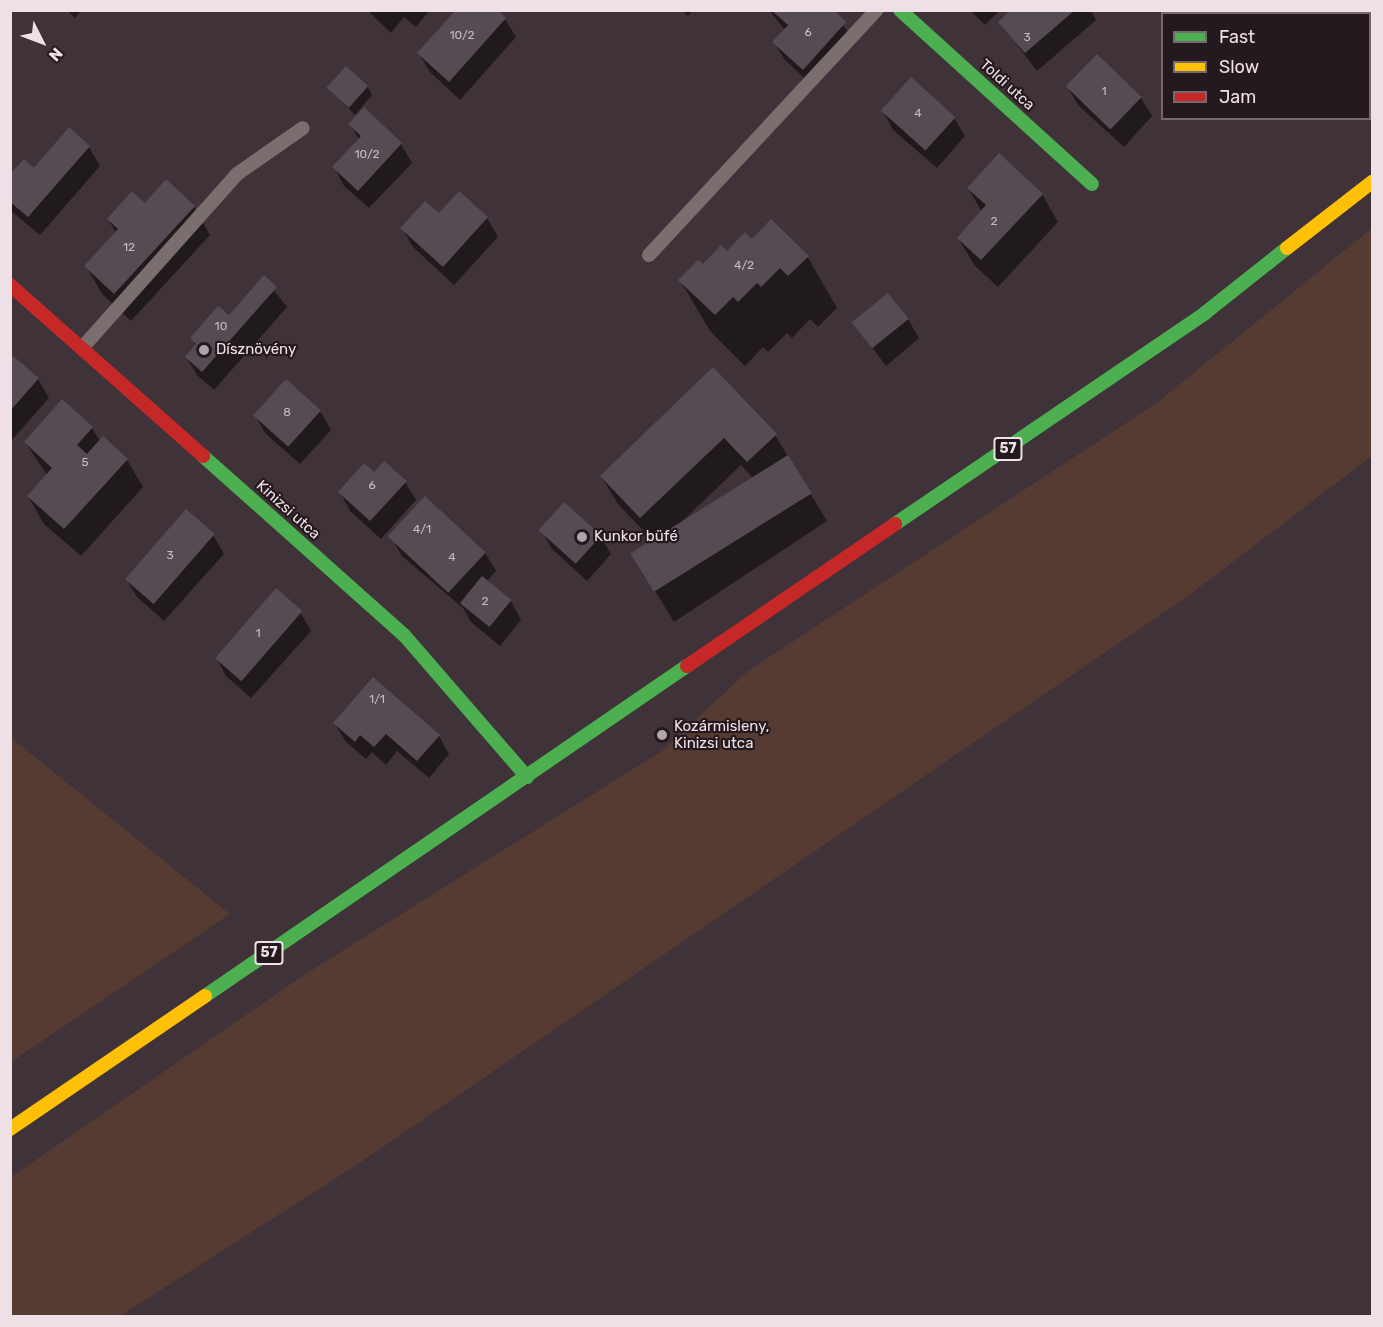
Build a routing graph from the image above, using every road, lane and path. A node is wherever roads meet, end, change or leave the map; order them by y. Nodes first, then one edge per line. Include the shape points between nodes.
1 (877, 10) edge
2 (900, 10) edge
3 (303, 128) dead end
4 (1372, 182) edge
5 (1092, 184) dead end
6 (649, 255) dead end
7 (10, 285) edge
8 (82, 348) junction
9 (527, 777) junction
10 (10, 1129) edge

1 - 6 lane
2 - 5 main road, Toldi utca
3 - 8 lane via 237,174
4 - 9 main road, 57 via 1205,313
7 - 8 main road, Kinizsi utca
8 - 9 main road, Kinizsi utca via 404,635
9 - 10 main road, 57

